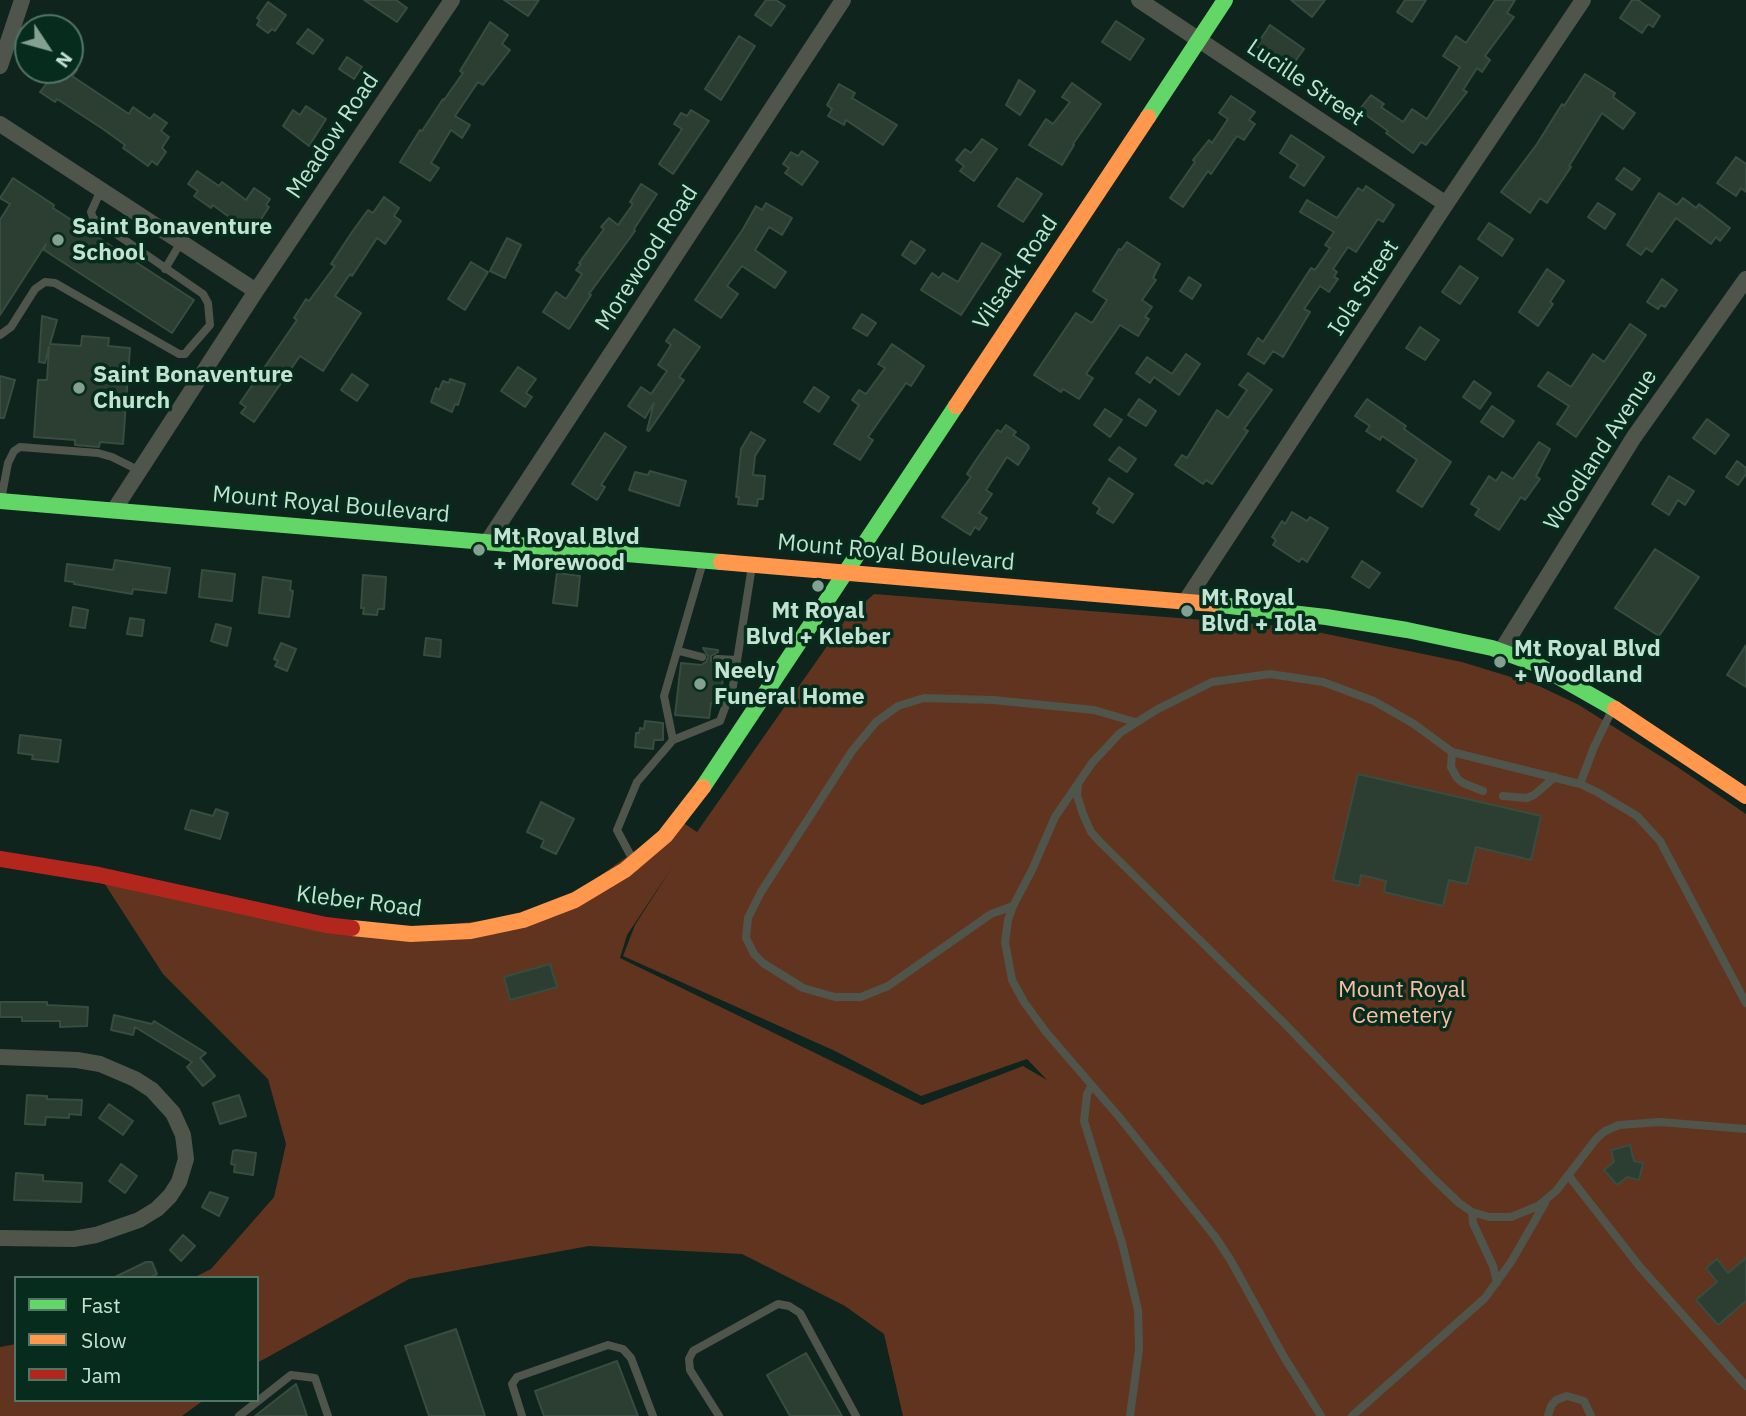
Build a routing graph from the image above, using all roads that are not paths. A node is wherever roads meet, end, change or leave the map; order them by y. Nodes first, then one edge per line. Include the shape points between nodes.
1 (22, 0) edge
2 (452, 0) edge
3 (843, 0) edge
4 (1139, 0) edge
5 (1224, 0) edge
6 (1583, 0) edge
7 (1199, 39) junction
8 (0, 66) edge
9 (0, 124) edge
10 (101, 190) junction
11 (1446, 204) junction
12 (181, 242) junction
13 (165, 269) junction
14 (1746, 279) edge
15 (256, 291) junction
16 (210, 324) junction
17 (0, 335) edge
18 (228, 335) junction
19 (140, 471) junction
20 (1, 501) edge
21 (114, 510) junction
22 (488, 541) junction
23 (704, 559) junction
24 (752, 563) junction
25 (846, 571) junction
26 (1185, 602) junction
27 (679, 651) junction
28 (1501, 651) junction
29 (702, 657) dead end
30 (717, 659) dead end
31 (737, 660) junction
32 (1613, 708) junction
33 (1135, 722) junction
34 (673, 740) junction
35 (1452, 752) junction
36 (1555, 777) junction
37 (1580, 784) junction
38 (1078, 785) junction
39 (1483, 791) dead end
40 (1503, 796) dead end
41 (1746, 796) edge
42 (0, 859) edge
43 (634, 863) junction
44 (1013, 906) junction
45 (1746, 1003) edge
46 (0, 1057) edge
47 (1091, 1087) junction
48 (1746, 1129) edge
49 (1568, 1175) junction
50 (1546, 1200) junction
51 (1472, 1212) junction
52 (0, 1238) edge
53 (1497, 1282) junction
54 (1746, 1386) edge
55 (259, 1400) edge
56 (256, 1402) edge
57 (239, 1416) edge
58 (328, 1416) edge
59 (522, 1416) edge
60 (653, 1416) edge
61 (719, 1416) edge
62 (856, 1416) edge
63 (1130, 1416) edge
64 (1321, 1416) edge
65 (1352, 1416) edge
66 (1548, 1416) edge
67 (1591, 1416) edge

1 - 8 street
2 - 15 street, Meadow Road
3 - 22 street, Morewood Road
4 - 7 street, Lucille Street
5 - 7 main road, Vilsack Road
6 - 11 street, Iola Street
7 - 11 street, Lucille Street
7 - 25 main road, Vilsack Road
9 - 10 street
10 - 12 street
10 - 13 lane via 91,212 93,218
11 - 26 street, Iola Street
12 - 13 lane
12 - 15 street
13 - 16 lane via 203,294
14 - 28 street, Woodland Avenue via 1634,437
15 - 18 street, Meadow Road
16 - 17 lane via 185,354 179,354 55,283 45,282 34,289 11,327
16 - 18 lane
18 - 19 street, Meadow Road
19 - 20 lane via 98,453 20,447 8,463
19 - 21 street, Meadow Road
20 - 21 main road, Mount Royal Boulevard
21 - 22 main road, Mount Royal Boulevard
22 - 23 main road, Mount Royal Boulevard
23 - 24 main road, Mount Royal Boulevard
23 - 27 lane
24 - 25 main road, Mount Royal Boulevard
24 - 31 lane
25 - 26 main road, Mount Royal Boulevard
25 - 43 main road, Kleber Road via 696,798
26 - 28 main road, Mount Royal Boulevard via 1340,619
27 - 29 lane
27 - 34 lane via 664,696
28 - 32 main road, Mount Royal Boulevard via 1536,664
30 - 31 lane
31 - 34 lane via 720,721
32 - 37 lane
32 - 41 main road, Mount Royal Boulevard
33 - 35 lane via 1213,682 1270,674 1323,682 1374,701
33 - 38 lane via 1107,747
33 - 44 lane via 1094,710 981,699 925,698 898,706 876,722 852,751 761,892 748,918 746,938 763,963 803,988 835,997 861,997 888,986 991,914
34 - 43 lane via 637,782 617,830
35 - 36 lane
35 - 39 lane via 1451,767 1457,778
36 - 37 lane
36 - 40 lane via 1527,798
37 - 45 lane via 1637,817 1660,841
38 - 44 lane via 1055,817
38 - 51 lane via 1083,814 1100,842
42 - 43 main road, Kleber Road via 326,925 411,934 471,931 523,920 575,900
44 - 47 lane via 1005,943 1012,980
46 - 52 street via 77,1060 135,1079 173,1113 183,1135 186,1159 170,1196 139,1220 73,1239
47 - 63 lane via 1084,1121 1138,1310 1139,1349
47 - 64 lane via 1216,1238
48 - 49 lane via 1660,1122 1619,1125 1596,1139
49 - 50 lane
49 - 54 lane via 1640,1266
50 - 51 lane via 1511,1217
50 - 53 lane
51 - 53 lane
53 - 65 lane via 1472,1311
55 - 58 lane via 291,1374 315,1378
56 - 57 lane
59 - 60 lane via 512,1384 517,1377 608,1345 623,1349 631,1358
61 - 62 lane via 691,1370 693,1351 779,1304 800,1313
66 - 67 lane via 1556,1400 1567,1396 1584,1401

